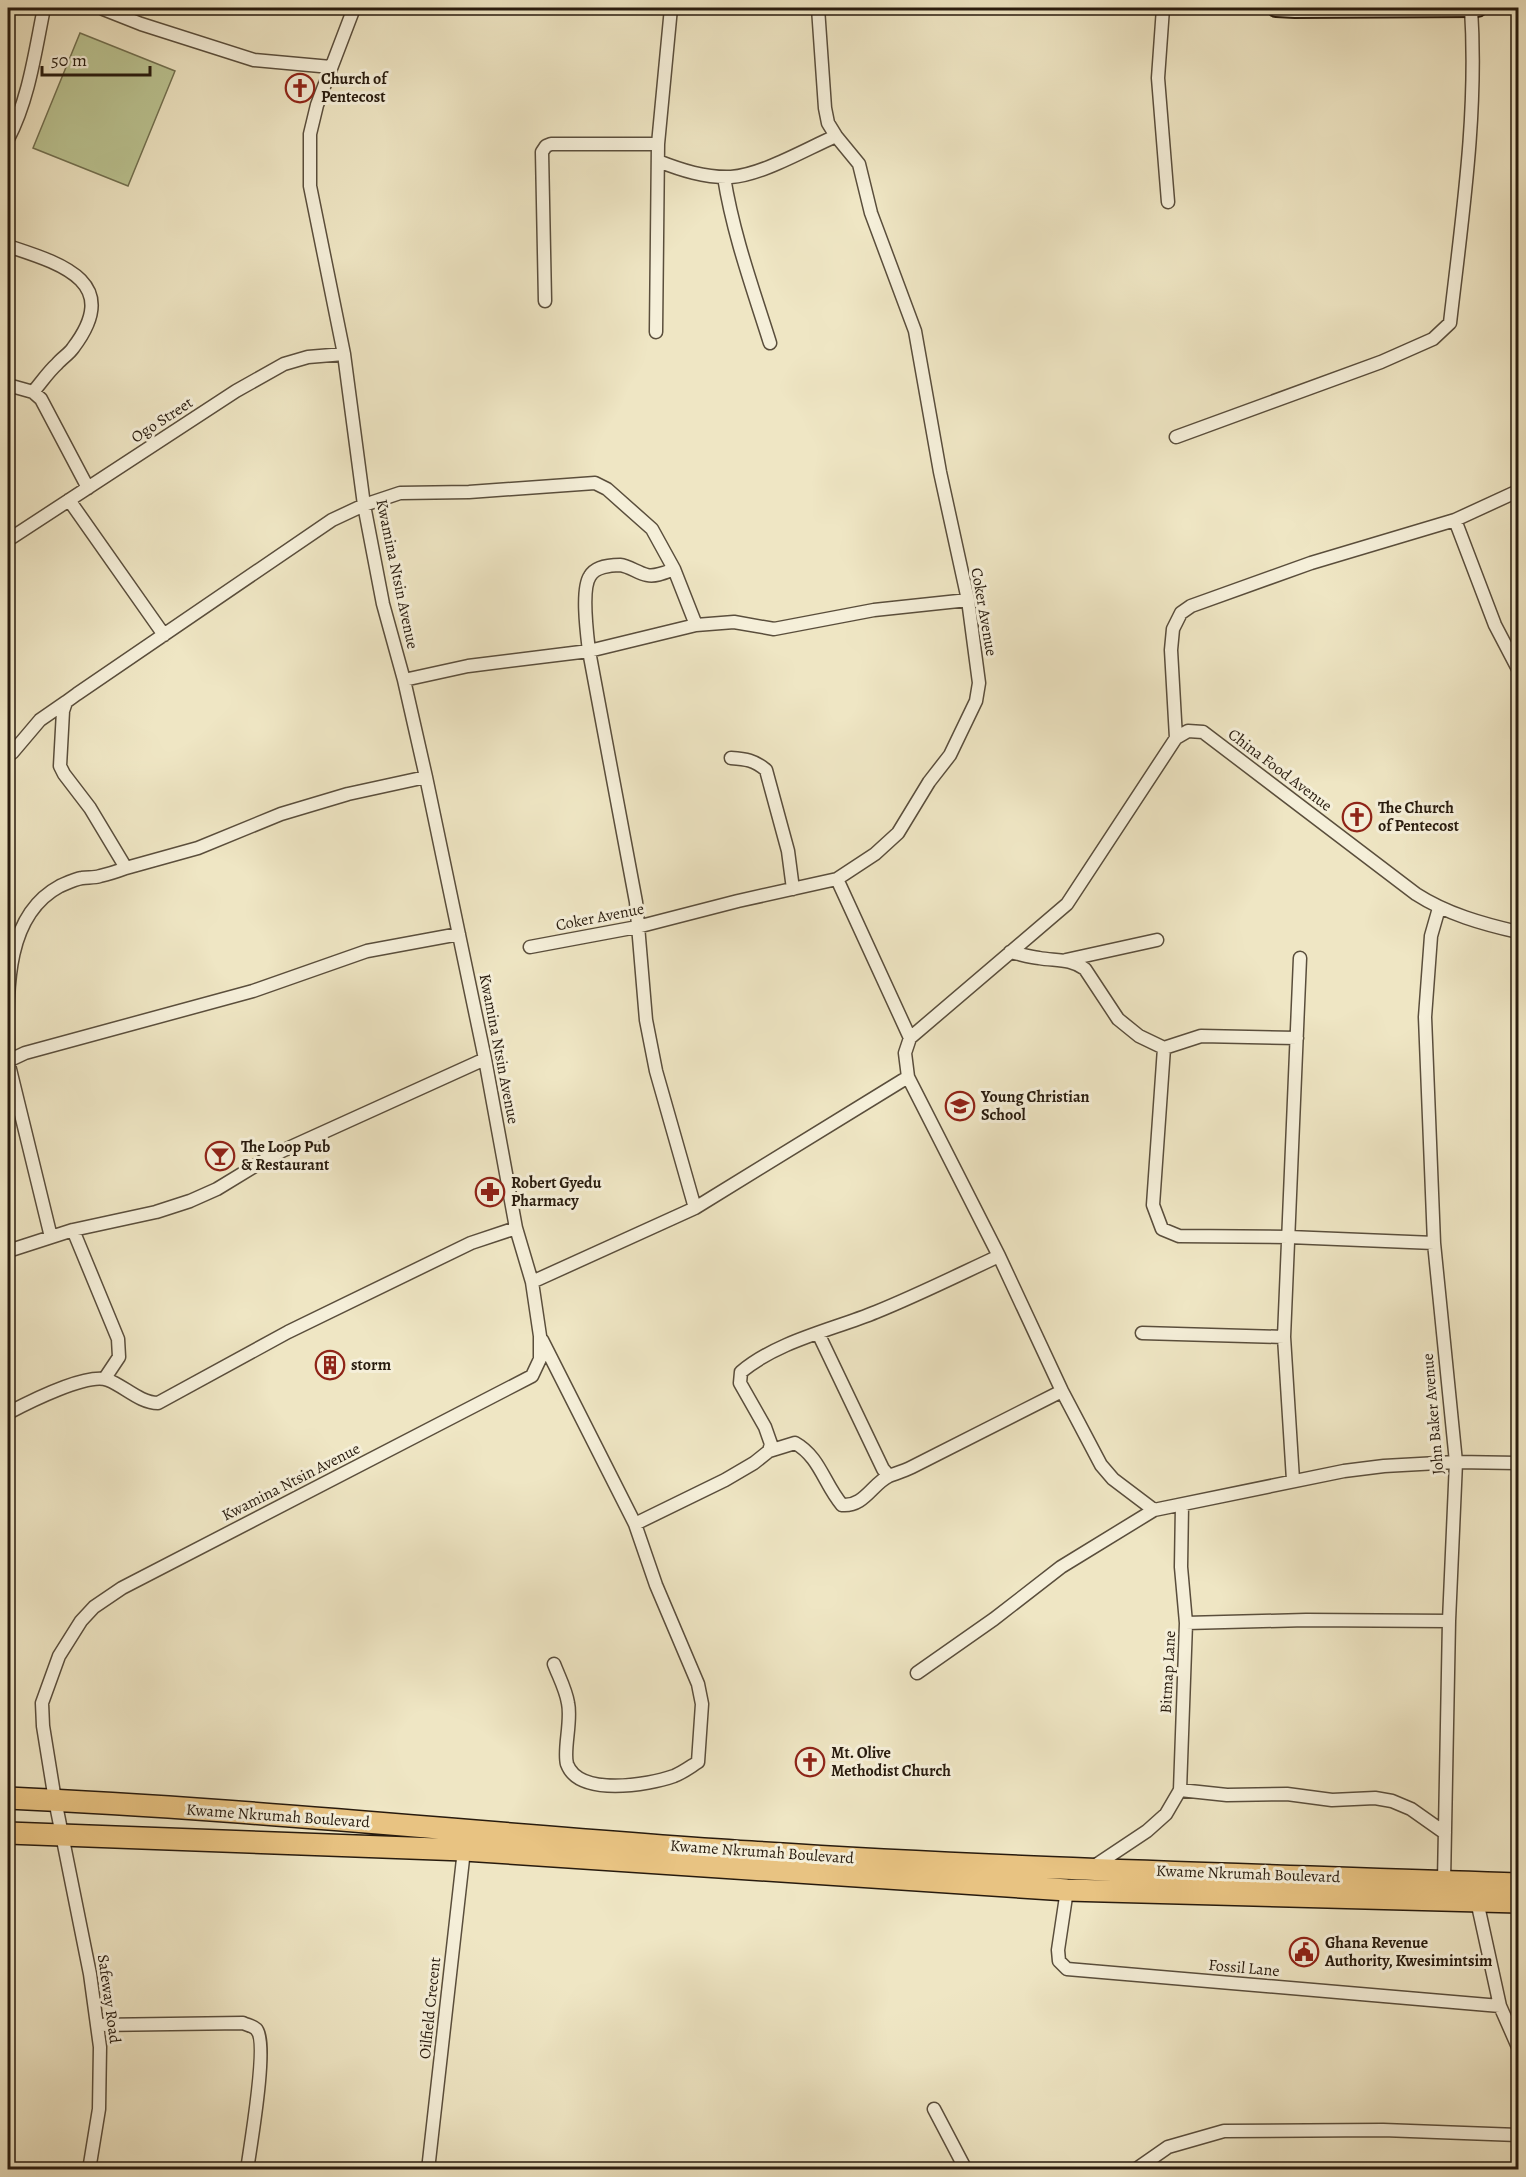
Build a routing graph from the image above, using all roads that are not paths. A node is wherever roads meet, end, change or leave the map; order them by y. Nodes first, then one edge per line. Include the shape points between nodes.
1 (44, 8) edge
2 (354, 8) edge
3 (671, 8) edge
4 (818, 8) edge
5 (1163, 8) edge
6 (1276, 8) edge
7 (1473, 8) edge
8 (103, 9) dead end
9 (331, 67) junction
10 (836, 136) junction
11 (8, 139) edge
12 (658, 144) junction
13 (658, 161) junction
14 (724, 177) junction
15 (1168, 202) dead end
16 (8, 246) edge
17 (545, 301) dead end
18 (656, 332) dead end
19 (770, 343) dead end
20 (344, 354) junction
21 (8, 386) edge
22 (33, 392) junction
23 (1176, 437) dead end
24 (88, 488) junction
25 (1518, 491) edge
26 (69, 500) junction
27 (364, 505) junction
28 (1455, 520) junction
29 (8, 540) edge
30 (674, 569) junction
31 (968, 600) junction
32 (696, 625) junction
33 (164, 635) junction
34 (588, 651) junction
35 (1518, 669) edge
36 (404, 680) junction
37 (66, 702) junction
38 (1176, 738) junction
39 (8, 753) edge
40 (731, 758) dead end
41 (426, 777) junction
42 (126, 868) junction
43 (837, 879) junction
44 (793, 889) junction
45 (1438, 908) junction
46 (637, 927) junction
47 (1518, 932) edge
48 (459, 934) junction
49 (1157, 939) dead end
50 (530, 947) dead end
51 (1010, 952) junction
52 (1300, 958) dead end
53 (1065, 960) junction
54 (910, 1038) junction
55 (1297, 1038) junction
56 (1164, 1048) junction
57 (485, 1059) junction
58 (8, 1061) edge
59 (908, 1077) junction
60 (695, 1208) junction
61 (516, 1228) junction
62 (73, 1230) junction
63 (51, 1237) junction
64 (1289, 1237) junction
65 (1434, 1244) junction
66 (8, 1251) edge
67 (999, 1256) junction
68 (532, 1282) junction
69 (1142, 1333) dead end
70 (818, 1334) junction
71 (540, 1336) junction
72 (1284, 1336) junction
73 (105, 1378) junction
74 (1062, 1391) junction
75 (8, 1413) edge
76 (769, 1451) junction
77 (1456, 1462) junction
78 (1518, 1463) edge
79 (889, 1476) junction
80 (1293, 1480) junction
81 (1182, 1504) junction
82 (1154, 1510) junction
83 (635, 1524) junction
84 (1449, 1621) junction
85 (1186, 1623) junction
86 (554, 1664) dead end
87 (916, 1673) dead end
88 (1180, 1790) junction
89 (8, 1798) edge
90 (55, 1800) junction
91 (8, 1833) edge
92 (1445, 1833) junction
93 (61, 1835) junction
94 (464, 1851) junction
95 (1089, 1869) junction
96 (1444, 1881) junction
97 (1518, 1884) edge
98 (1066, 1890) junction
99 (1477, 1901) junction
100 (1518, 1902) edge
101 (1500, 2006) junction
102 (98, 2025) junction
103 (1518, 2047) edge
104 (934, 2109) dead end
105 (1518, 2135) edge
106 (90, 2169) edge
107 (247, 2169) edge
108 (428, 2169) edge
109 (966, 2169) edge
110 (1135, 2169) edge

1 - 11 street via 26,93
2 - 9 street, Kwamina Ntsin Avenue
3 - 12 street
4 - 10 street, Coker Avenue via 825,108
5 - 15 street via 1158,78
6 - 7 street
7 - 23 street via 1470,149 1450,323 1433,339 1381,362
8 - 9 street via 254,60
9 - 20 street, Kwamina Ntsin Avenue via 310,134 309,176
10 - 14 street via 761,170
10 - 31 street, Coker Avenue via 859,164 871,213 915,331
12 - 13 street
12 - 17 street via 546,146 542,152
13 - 14 street via 681,170
13 - 18 street
14 - 19 street
16 - 22 street via 54,262 78,276 92,302 83,334
20 - 24 street, Ogo Street via 284,364
20 - 27 street, Kwamina Ntsin Avenue
21 - 22 street
22 - 24 street via 41,399
24 - 26 street, Ogo Street
25 - 28 street
26 - 29 street, Ogo Street
26 - 33 street
27 - 30 street via 400,493 595,483 652,529
27 - 33 street via 332,520
27 - 36 street, Kwamina Ntsin Avenue via 383,604
28 - 35 street via 1495,625
28 - 38 street via 1286,572 1181,613 1173,629 1171,650
30 - 32 street
30 - 34 street via 647,575 621,565 593,572 588,578 585,619
31 - 32 street via 874,610 774,629 734,622
31 - 43 street, Coker Avenue via 979,683 964,729 898,833
32 - 34 street
33 - 37 street
34 - 36 street via 468,666
34 - 46 street via 636,902
36 - 41 street, Kwamina Ntsin Avenue
37 - 39 street via 40,720 19,746
37 - 42 street via 60,766
38 - 45 street, China Food Avenue via 1188,731 1203,732
38 - 51 street via 1067,904
40 - 44 street via 749,759 766,770 788,851
41 - 42 street via 281,814 198,848
41 - 48 street, Kwamina Ntsin Avenue
42 - 58 street via 79,878 59,887 44,896 27,916 16,935 10,958
43 - 44 street, Coker Avenue
43 - 54 street
44 - 46 street, Coker Avenue
45 - 47 street, China Food Avenue
45 - 65 street, John Baker Avenue via 1431,936 1425,1017
46 - 50 street, Coker Avenue
46 - 60 street via 646,1020 656,1071
48 - 57 street, Kwamina Ntsin Avenue
48 - 58 street via 368,951 254,991 25,1053
49 - 53 street
51 - 53 street
51 - 54 street
52 - 55 street
53 - 56 street via 1085,969 1118,1019 1139,1036
54 - 59 street via 905,1053
55 - 56 street via 1202,1036
55 - 64 street
56 - 64 street via 1153,1205 1162,1229 1179,1236
57 - 61 street, Kwamina Ntsin Avenue
57 - 62 street via 271,1156 190,1201
58 - 63 street
59 - 60 street
59 - 67 street
60 - 68 street
61 - 68 street, Kwamina Ntsin Avenue
61 - 73 street via 471,1243 288,1332 158,1403
62 - 63 street
62 - 73 street via 118,1339 119,1357
63 - 66 street
64 - 65 street
64 - 72 street
65 - 77 street, John Baker Avenue
67 - 70 street
67 - 74 street
68 - 71 street, Kwamina Ntsin Avenue
69 - 72 street
70 - 76 street via 760,1359 741,1372 740,1383 765,1427 771,1444
70 - 79 street
71 - 83 street
71 - 90 street, Kwamina Ntsin Avenue via 540,1359 532,1376 133,1583 94,1607 59,1656 42,1703
72 - 80 street
73 - 75 street via 47,1394
74 - 79 street
74 - 82 street via 1101,1465
76 - 79 street via 795,1443 805,1449 842,1505 861,1500
76 - 83 street via 725,1480
77 - 78 street
77 - 80 street via 1384,1466
77 - 84 street, John Baker Avenue
80 - 81 street
81 - 82 street
81 - 85 street via 1181,1567
82 - 87 street via 1061,1567
83 - 86 street via 698,1684 702,1704 698,1762 677,1775 653,1782 614,1786 585,1783 566,1762 568,1704
84 - 85 street, Bitmap Lane
84 - 92 street, John Baker Avenue
85 - 88 street, Bitmap Lane
88 - 92 street via 1227,1795 1287,1794 1332,1800 1376,1798 1411,1809
88 - 95 street, Bitmap Lane via 1166,1814 1147,1831
89 - 90 highway, Kwame Nkrumah Boulevard
90 - 93 street, Kwamina Ntsin Avenue
90 - 95 highway, Kwame Nkrumah Boulevard via 749,1852
91 - 93 highway, Kwame Nkrumah Boulevard
92 - 96 street, John Baker Avenue
93 - 94 highway, Kwame Nkrumah Boulevard
93 - 102 street, Safeway Road
94 - 98 highway, Kwame Nkrumah Boulevard
94 - 108 street, Oilfield Crecent
95 - 96 highway, Kwame Nkrumah Boulevard
96 - 97 highway, Kwame Nkrumah Boulevard
98 - 99 highway, Kwame Nkrumah Boulevard
98 - 101 street, Fossil Lane via 1058,1950 1059,1961 1067,1969
99 - 100 highway, Kwame Nkrumah Boulevard
99 - 101 street
101 - 103 street
102 - 106 street, Safeway Road via 99,2109
102 - 107 street via 243,2023 256,2029 262,2060
104 - 109 street
105 - 110 street via 1383,2130 1224,2131 1168,2146

